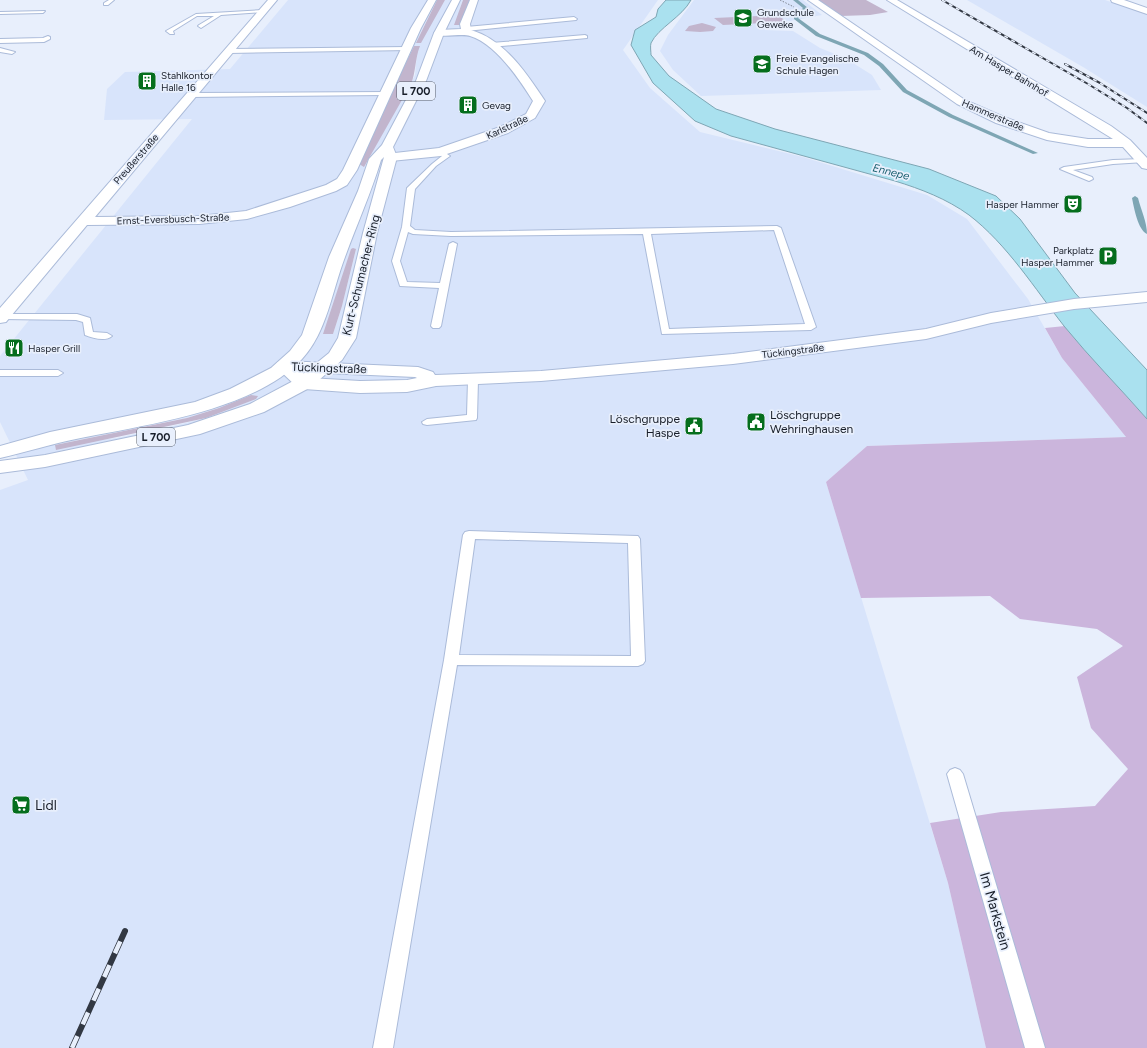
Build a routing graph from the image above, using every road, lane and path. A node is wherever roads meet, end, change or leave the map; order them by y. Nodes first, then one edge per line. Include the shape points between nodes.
1 (112, 0) edge
2 (273, 0) edge
3 (432, 0) edge
4 (474, 0) edge
5 (780, 0) edge
6 (812, 0) edge
7 (891, 0) edge
8 (1115, 0) edge
9 (454, 3) edge
10 (106, 4) dead end
11 (800, 10) dead end
12 (263, 11) junction
13 (1147, 11) edge
14 (43, 12) dead end
15 (0, 13) edge
16 (220, 14) junction
17 (574, 19) dead end
18 (201, 26) dead end
19 (467, 31) junction
20 (172, 33) dead end
21 (439, 33) junction
22 (585, 36) dead end
23 (48, 38) dead end
24 (0, 41) edge
25 (491, 45) junction
26 (407, 49) junction
27 (0, 50) edge
28 (229, 50) junction
29 (12, 52) dead end
30 (386, 93) junction
31 (191, 95) junction
32 (1126, 143) junction
33 (389, 152) junction
34 (441, 152) junction
35 (1145, 163) edge
36 (1089, 179) dead end
37 (83, 221) junction
38 (406, 227) junction
39 (647, 232) junction
40 (453, 244) dead end
41 (444, 286) junction
42 (1147, 297) edge
43 (1, 317) edge
44 (436, 326) dead end
45 (107, 336) dead end
46 (284, 366) junction
47 (322, 368) junction
48 (0, 373) edge
49 (58, 373) dead end
50 (436, 380) junction
51 (473, 380) junction
52 (304, 383) junction
53 (427, 422) dead end
54 (0, 452) edge
55 (0, 467) edge
56 (451, 660) junction
57 (955, 774) dead end
58 (383, 1048) edge
59 (1035, 1048) edge

1 - 10 lane
2 - 12 street, Preußerstraße
3 - 26 street, Ernst-Eversbusch-Straße
4 - 19 street via 465,24
5 - 11 path
6 - 32 street, Hammerstraße via 961,102 1000,120 1047,136 1088,144
7 - 32 street, Am Hasper Bahnhof via 1107,129
8 - 13 street
9 - 21 street, L 700
12 - 16 lane
12 - 28 street, Preußerstraße
14 - 15 lane
16 - 18 lane
16 - 20 lane via 196,15 169,31
17 - 19 lane
19 - 21 street, Karlstraße
19 - 25 street, Karlstraße
21 - 33 street, L 700
22 - 25 lane
23 - 24 lane
25 - 34 street, Karlstraße via 519,71 539,101 531,116 504,130
26 - 28 lane
26 - 30 street, Ernst-Eversbusch-Straße
27 - 29 lane
28 - 31 street, Preußerstraße
30 - 31 lane
30 - 37 street, Ernst-Eversbusch-Straße via 350,170 342,182 332,188 286,204 222,218
31 - 37 street, Preußerstraße
32 - 35 street
33 - 34 street, Karlstraße
33 - 46 street, L 700 via 375,159 310,336
33 - 47 street, Kurt-Schumacher-Ring / L 700 via 347,338 336,356
34 - 38 lane via 447,156 411,188
35 - 36 lane via 1113,162 1064,169
37 - 43 street, Preußerstraße
38 - 39 lane via 413,232 451,234
38 - 41 lane via 396,261 403,284
39 - 39 lane via 777,228 811,327 665,332
40 - 41 lane
41 - 44 lane
42 - 51 street, Tückingstraße via 1074,304 991,318 926,334 876,341 642,368
43 - 45 lane via 77,317 87,320 88,333
46 - 47 street, Tückingstraße
46 - 52 street, Tückingstraße
46 - 54 street, L 700 via 237,393 201,406 50,438
47 - 50 street, Tückingstraße via 418,372
47 - 52 street, Kurt-Schumacher-Ring / L 700
48 - 49 lane
50 - 51 street, Tückingstraße
50 - 52 street, Tückingstraße via 407,386 360,387
51 - 53 lane via 472,418
52 - 55 street, Kurt-Schumacher-Ring / L 700 via 257,408 193,430 45,461
56 - 56 lane via 469,535 634,538 638,661
56 - 58 lane
57 - 59 lane, Im Markstein

